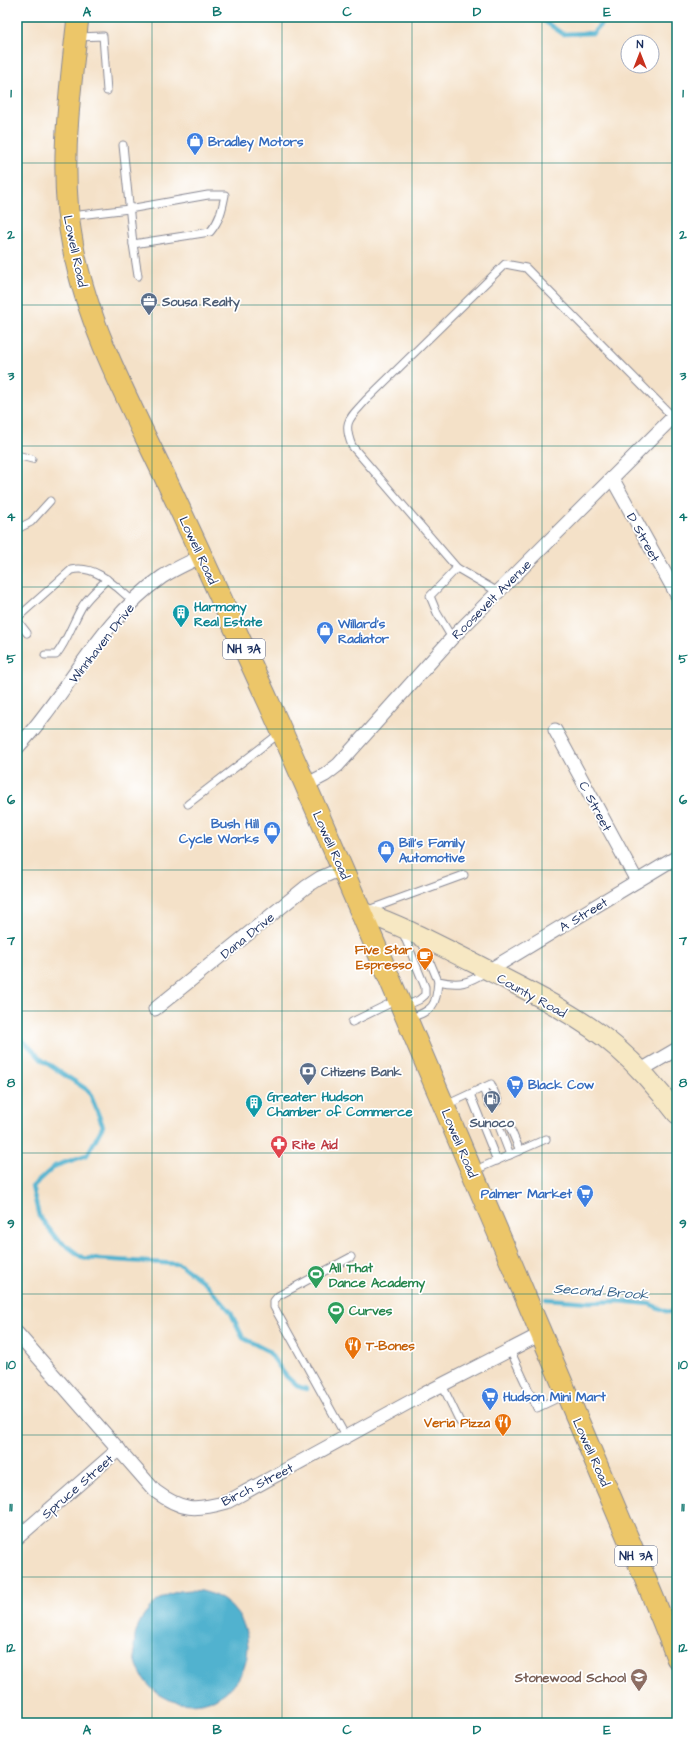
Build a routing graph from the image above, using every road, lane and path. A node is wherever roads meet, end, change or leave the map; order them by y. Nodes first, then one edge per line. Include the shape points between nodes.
1 (77, 27) edge
2 (107, 91) dead end
3 (123, 145) dead end
4 (129, 209) junction
5 (69, 216) junction
6 (132, 244) junction
7 (138, 276) dead end
8 (675, 415) edge
9 (17, 455) edge
10 (32, 459) dead end
11 (612, 478) junction
12 (50, 501) dead end
13 (17, 530) edge
14 (202, 556) junction
15 (457, 568) junction
16 (107, 580) junction
17 (498, 592) junction
18 (677, 595) edge
19 (133, 601) junction
20 (17, 619) edge
21 (27, 634) dead end
22 (452, 638) junction
23 (45, 655) dead end
24 (555, 730) dead end
25 (282, 732) junction
26 (17, 748) edge
27 (306, 785) junction
28 (188, 804) dead end
29 (677, 857) edge
30 (343, 868) junction
31 (464, 875) dead end
32 (637, 881) junction
33 (362, 912) junction
34 (400, 927) junction
35 (418, 935) junction
36 (488, 971) junction
37 (438, 981) junction
38 (404, 1008) junction
39 (155, 1009) dead end
40 (352, 1022) dead end
41 (677, 1049) edge
42 (641, 1070) junction
43 (483, 1088) junction
44 (470, 1094) junction
45 (498, 1101) dead end
46 (489, 1104) dead end
47 (444, 1106) junction
48 (677, 1114) edge
49 (509, 1125) dead end
50 (500, 1129) dead end
51 (546, 1139) dead end
52 (520, 1151) junction
53 (510, 1155) junction
54 (497, 1160) junction
55 (471, 1172) junction
56 (351, 1256) dead end
57 (17, 1333) edge
58 (541, 1334) junction
59 (510, 1350) junction
60 (442, 1385) junction
61 (566, 1394) junction
62 (460, 1422) dead end
63 (346, 1437) junction
64 (119, 1449) junction
65 (17, 1538) edge
66 (677, 1658) edge

1 - 2 lane via 103,36
1 - 5 main road, Lowell Road / NH 3A via 67,130
3 - 4 lane
4 - 5 lane
4 - 6 lane
4 - 6 lane via 208,195 225,195 218,222 210,232
5 - 14 main road, Lowell Road / NH 3A via 73,248 86,297 103,342
6 - 7 lane
8 - 11 street, Roosevelt Avenue
8 - 15 lane via 526,268 505,264 366,400 349,420 347,434 352,446
9 - 10 lane
11 - 17 street, Roosevelt Avenue
11 - 18 street, D Street
12 - 13 lane via 32,522
14 - 19 street, Winnhaven Drive via 162,577
14 - 25 main road, Lowell Road / NH 3A
15 - 17 lane
15 - 22 lane via 430,596 436,613
16 - 19 lane
16 - 20 lane via 87,569 72,570
16 - 23 lane via 82,606 62,648 56,655
17 - 22 street, Roosevelt Avenue
19 - 26 street, Winnhaven Drive via 116,619 48,712
20 - 21 lane
22 - 27 street, Roosevelt Avenue via 338,765
24 - 32 street, C Street
25 - 27 main road, Lowell Road / NH 3A
25 - 28 lane
27 - 30 main road, Lowell Road / NH 3A
29 - 32 street, A Street
30 - 33 main road, Lowell Road / NH 3A
30 - 39 street, Dana Drive via 306,887
31 - 33 lane
32 - 36 street, A Street
33 - 34 street, County Road
33 - 38 main road, Lowell Road / NH 3A
34 - 35 street, County Road
34 - 38 lane via 425,987 425,994
35 - 36 street, County Road
35 - 37 lane
36 - 37 lane via 462,984
36 - 42 street, County Road via 582,1023 615,1046
37 - 38 lane via 434,1004 427,1012
38 - 40 lane
38 - 47 main road, Lowell Road / NH 3A
41 - 42 street
42 - 48 street, County Road
43 - 44 lane
43 - 45 lane via 491,1084
43 - 46 lane
44 - 47 lane
44 - 54 lane
47 - 55 main road, Lowell Road / NH 3A
49 - 52 lane
50 - 53 lane
51 - 52 lane
52 - 53 lane
53 - 54 lane
54 - 55 lane
55 - 58 main road, Lowell Road / NH 3A
56 - 63 lane via 278,1296 274,1301 274,1307
57 - 64 street, Birch Street
58 - 59 street, Birch Street
58 - 61 main road, Lowell Road / NH 3A
59 - 60 street, Birch Street
59 - 61 lane via 537,1408
60 - 62 lane
60 - 63 street, Birch Street
61 - 66 main road, Lowell Road / NH 3A
63 - 64 street, Birch Street via 227,1502 209,1507 190,1508 171,1502 155,1491
64 - 65 street, Spruce Street

